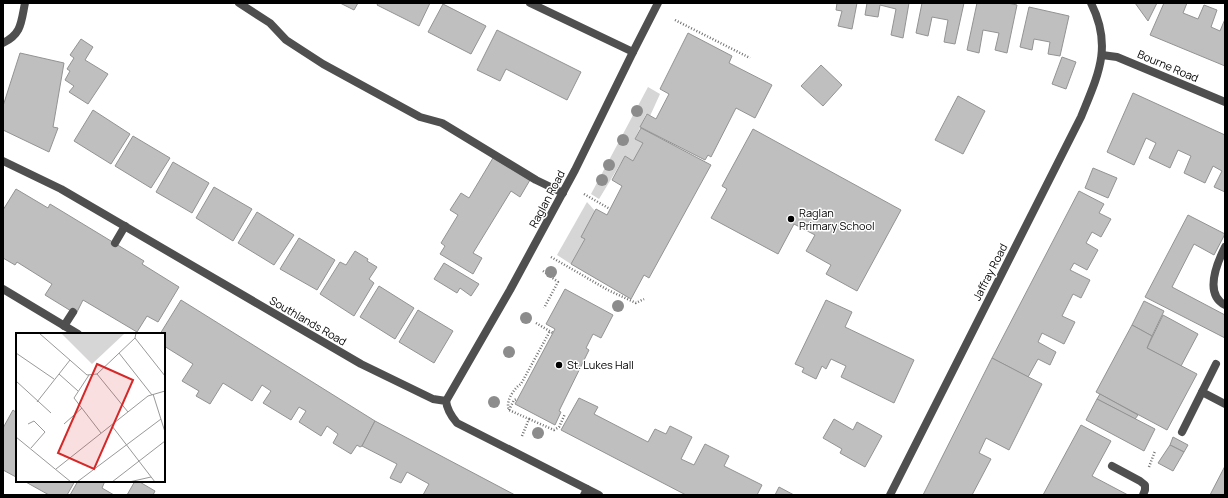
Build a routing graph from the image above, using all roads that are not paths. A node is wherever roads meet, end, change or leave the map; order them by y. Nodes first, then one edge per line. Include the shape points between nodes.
1 (25, 3) edge
2 (239, 3) edge
3 (530, 3) edge
4 (658, 3) edge
5 (1091, 3) edge
6 (3, 43) edge
7 (633, 52) junction
8 (1102, 55) junction
9 (1225, 102) edge
10 (3, 161) edge
11 (563, 193) junction
12 (125, 226) junction
13 (115, 243) dead end
14 (1225, 247) edge
15 (3, 289) edge
16 (1225, 305) edge
17 (73, 312) dead end
18 (64, 326) junction
19 (76, 333) edge
20 (1216, 364) dead end
21 (1202, 392) junction
22 (446, 401) junction
23 (1225, 404) edge
24 (1182, 432) dead end
25 (1112, 466) dead end
26 (586, 492) edge
27 (599, 495) edge
28 (890, 495) edge
29 (1143, 495) edge

1 - 6 street via 18,32
2 - 11 street via 270,23 286,40 323,64 420,117 442,124 536,180
3 - 7 street
4 - 7 street, Raglan Road
5 - 8 street, Jaffray Road via 1102,33
7 - 11 street, Raglan Road
8 - 9 street, Bourne Road via 1117,57
8 - 28 street, Jaffray Road via 1098,74 1081,117
10 - 12 street, Southlands Road via 61,189
11 - 22 street, Raglan Road
12 - 13 street
12 - 22 street, Southlands Road via 361,364 433,399
14 - 16 street via 1213,286 1220,303
15 - 18 street
17 - 18 street
18 - 19 street
20 - 21 street
21 - 23 street
21 - 24 street
22 - 26 street via 451,417 457,423
25 - 29 street via 1145,485
26 - 27 street

